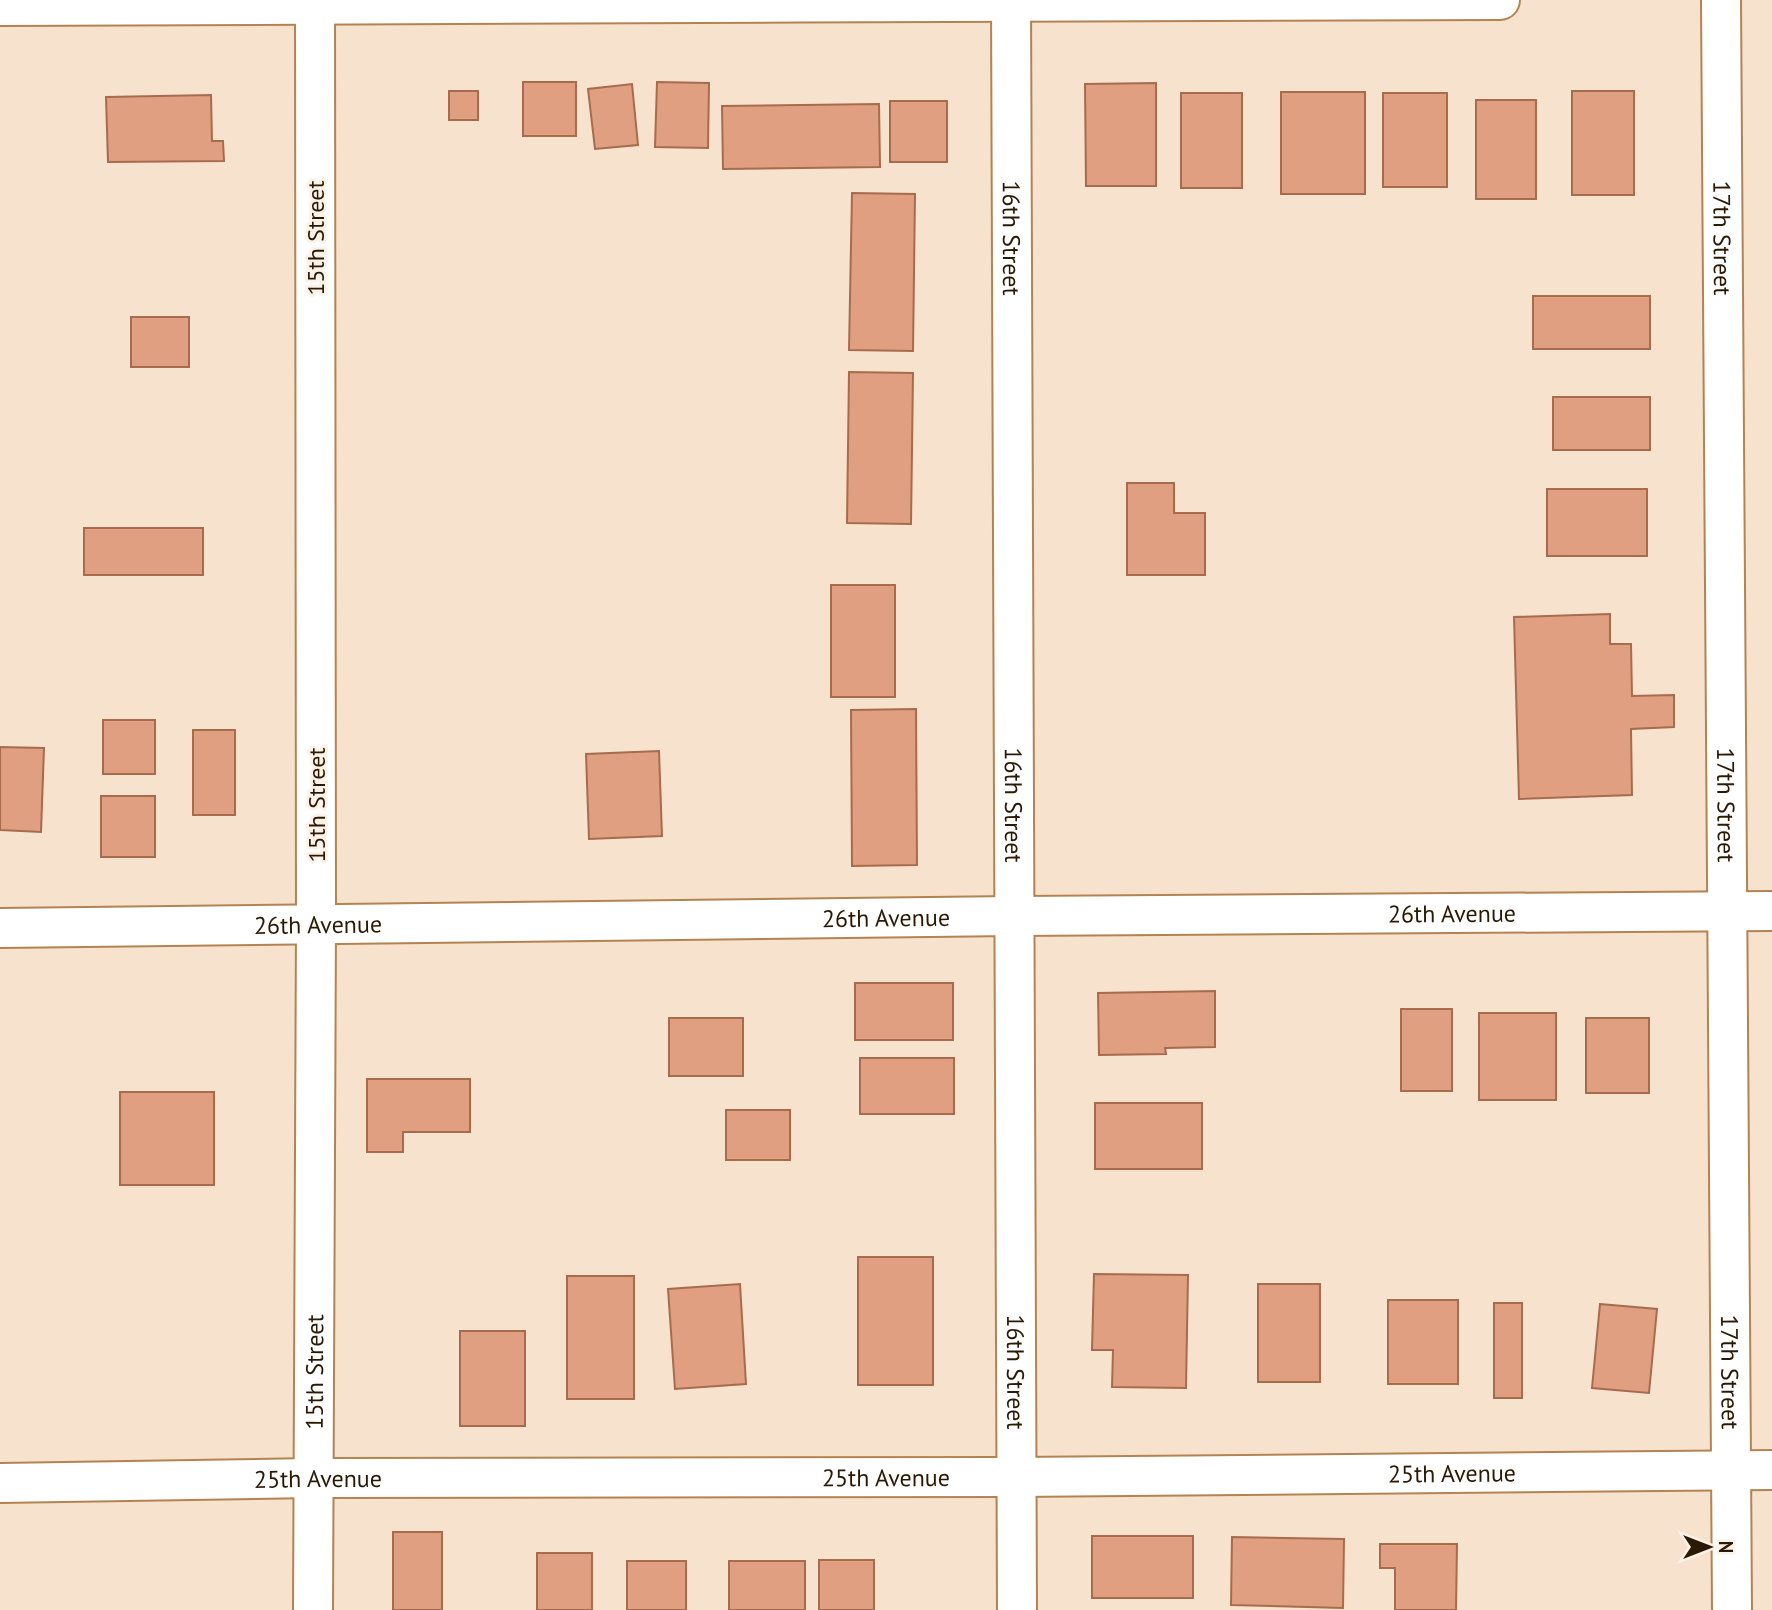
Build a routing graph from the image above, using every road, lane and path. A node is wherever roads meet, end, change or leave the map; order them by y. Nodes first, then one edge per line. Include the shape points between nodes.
1 (1500, 0) edge
2 (1721, 0) edge
3 (315, 1) edge
4 (1011, 2) edge
5 (0, 6) edge
6 (1727, 911) junction
7 (1772, 911) edge
8 (1013, 916) junction
9 (316, 923) junction
10 (0, 928) edge
11 (1731, 1470) junction
12 (1772, 1470) edge
13 (1016, 1477) junction
14 (312, 1478) junction
15 (0, 1483) edge
16 (313, 1610) edge
17 (1017, 1610) edge
18 (1732, 1610) edge

1 - 4 street
2 - 6 street, 17th Street
3 - 4 street
3 - 5 street
3 - 9 street, 15th Street
4 - 8 street, 16th Street
6 - 7 street, 26th Avenue
6 - 8 street, 26th Avenue
6 - 11 street, 17th Street
8 - 9 street, 26th Avenue
8 - 13 street, 16th Street
9 - 10 street, 26th Avenue
9 - 14 street, 15th Street
11 - 12 street, 25th Avenue
11 - 13 street, 25th Avenue
11 - 18 street, 17th Street
13 - 14 street, 25th Avenue
13 - 17 street, 16th Street
14 - 15 street, 25th Avenue
14 - 16 street, 15th Street

